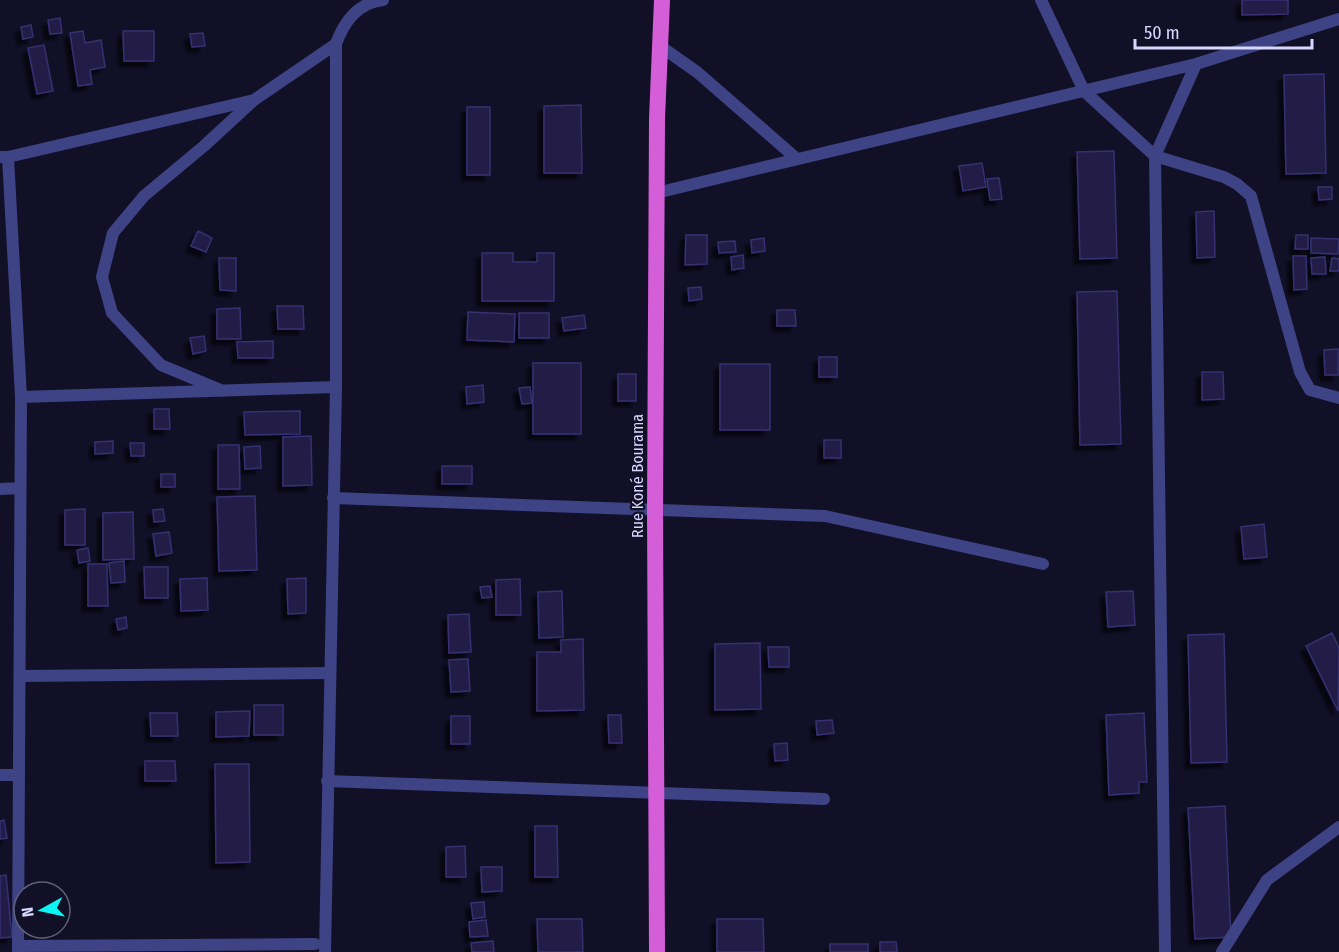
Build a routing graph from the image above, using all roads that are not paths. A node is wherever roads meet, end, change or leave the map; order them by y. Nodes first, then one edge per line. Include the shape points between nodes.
1 (382, 0) edge
2 (662, 0) edge
3 (1041, 0) edge
4 (1339, 20) edge
5 (336, 44) junction
6 (660, 46) junction
7 (1196, 64) junction
8 (1084, 91) junction
9 (254, 100) junction
10 (1155, 156) junction
11 (4, 157) edge
12 (797, 159) junction
13 (656, 193) junction
14 (336, 387) junction
15 (223, 391) junction
16 (21, 397) junction
17 (1339, 398) edge
18 (20, 488) junction
19 (0, 489) edge
20 (333, 498) junction
21 (655, 510) junction
22 (1043, 564) dead end
23 (330, 673) junction
24 (20, 676) junction
25 (0, 775) edge
26 (19, 775) junction
27 (327, 780) junction
28 (656, 792) junction
29 (824, 799) dead end
30 (1339, 827) edge
31 (320, 948) edge
32 (18, 949) edge
33 (657, 952) edge
34 (1165, 952) edge
35 (1222, 952) edge

1 - 5 street via 353,13
2 - 6 highway, Rue Koné Bourama
3 - 8 street
4 - 7 street
5 - 9 street
5 - 14 street
6 - 12 street via 697,72
6 - 13 highway, Rue Koné Bourama
7 - 8 street
7 - 10 street
8 - 10 street
8 - 12 street
9 - 11 street
9 - 15 street via 144,196 113,233 102,277 112,313 160,365
10 - 17 street via 1224,177 1251,196 1300,372 1310,390
10 - 34 street
11 - 16 street
12 - 13 street
13 - 21 highway, Rue Koné Bourama
14 - 15 street
14 - 20 street
15 - 16 street
16 - 18 street
18 - 19 street
18 - 24 street
20 - 21 street
20 - 23 street
21 - 22 street via 825,516
21 - 28 highway, Rue Koné Bourama
23 - 24 street
23 - 27 street
24 - 26 street
25 - 26 street
26 - 32 street
27 - 28 street
27 - 31 street
28 - 29 street
28 - 33 highway, Rue Koné Bourama
30 - 35 street via 1268,880
31 - 32 street

